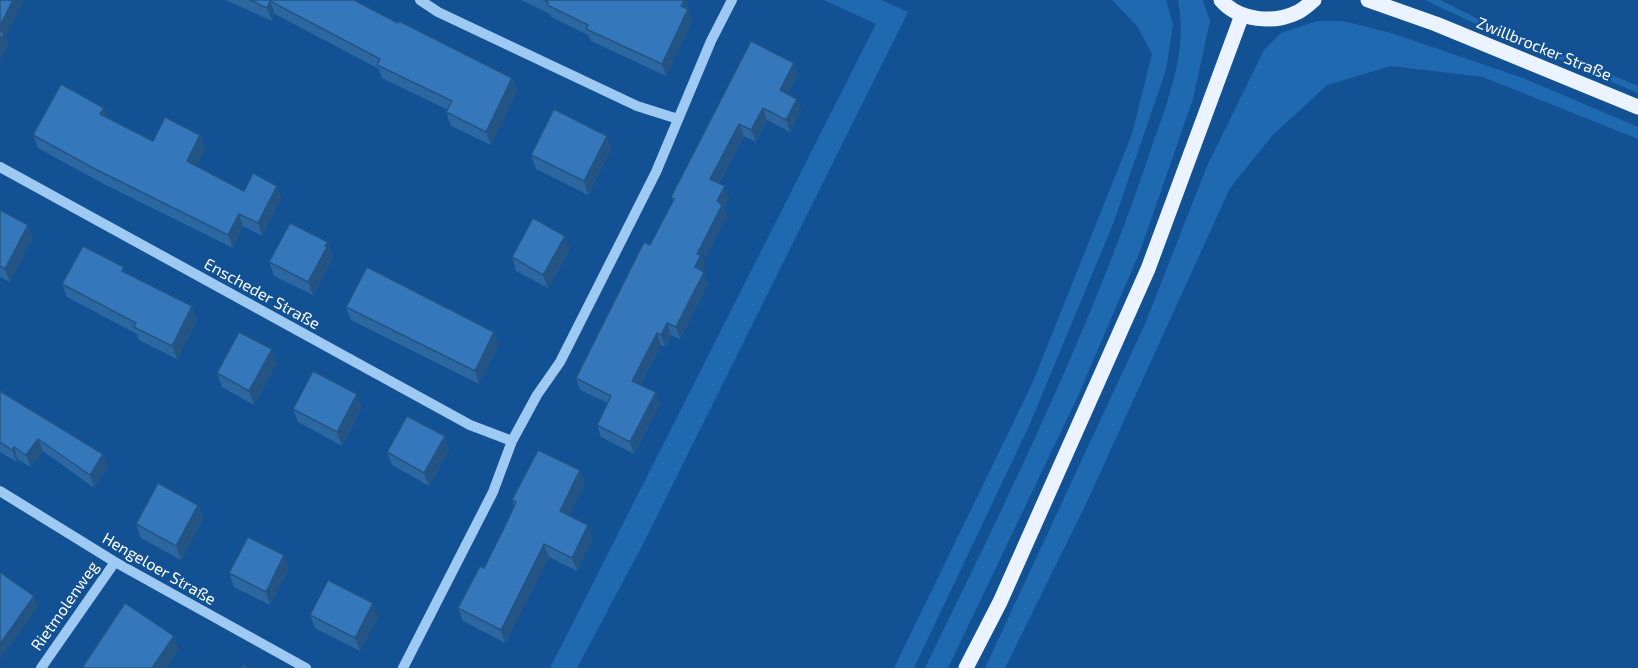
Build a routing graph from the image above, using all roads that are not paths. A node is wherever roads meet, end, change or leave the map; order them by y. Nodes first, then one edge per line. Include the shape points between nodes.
1 (420, 0) edge
2 (732, 0) edge
3 (1221, 0) edge
4 (1314, 0) edge
5 (1368, 0) edge
6 (1242, 15) junction
7 (1638, 107) edge
8 (678, 119) junction
9 (0, 167) edge
10 (512, 441) junction
11 (0, 491) edge
12 (115, 562) junction
13 (41, 668) edge
14 (306, 668) edge
15 (403, 668) edge
16 (966, 668) edge

1 - 8 street via 637,106
2 - 8 street
3 - 6 main road
4 - 6 main road via 1298,12 1280,18
5 - 7 main road, Zwillbrocker Straße
6 - 16 main road via 1149,269 1000,602
8 - 10 street via 656,172 560,363
9 - 10 street, Enscheder Straße via 470,425
10 - 15 street via 494,492
11 - 12 street, Hengeloer Straße
12 - 13 street, Rietmolenweg
12 - 14 street, Hengeloer Straße

